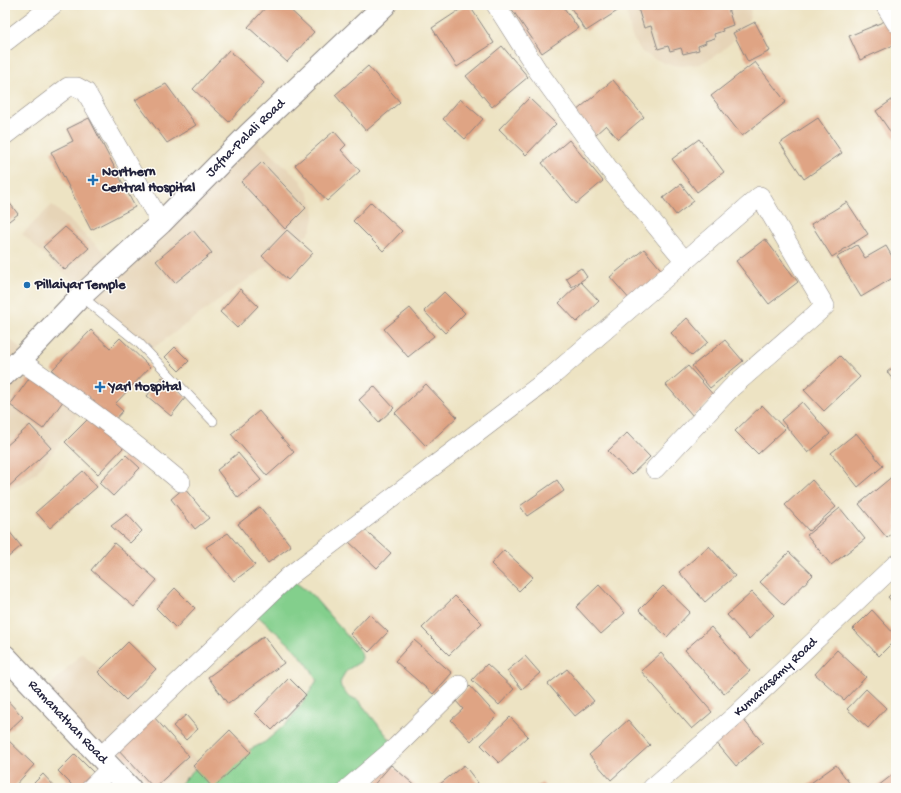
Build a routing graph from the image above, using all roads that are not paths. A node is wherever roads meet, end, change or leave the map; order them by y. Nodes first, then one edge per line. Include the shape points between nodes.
1 (53, 5) edge
2 (385, 5) edge
3 (496, 5) edge
4 (885, 5) edge
5 (896, 23) edge
6 (5, 42) edge
7 (5, 135) edge
8 (161, 223) junction
9 (685, 261) junction
10 (81, 296) junction
11 (12, 367) edge
12 (213, 421) dead end
13 (655, 469) dead end
14 (181, 482) dead end
15 (896, 564) edge
16 (5, 656) edge
17 (459, 685) dead end
18 (105, 762) junction
19 (91, 788) edge
20 (130, 788) edge
21 (348, 788) edge
22 (652, 788) edge

1 - 6 street
2 - 8 main road, Jafna-Palali Road via 249,134
3 - 9 street via 538,71 609,168
4 - 5 street
7 - 8 street via 68,87 77,87 86,92
8 - 10 main road, Jafna-Palali Road
9 - 13 street via 760,196 826,306 732,388
9 - 18 street via 552,376 288,577
10 - 11 main road, Jafna-Palali Road
10 - 12 lane via 139,343
11 - 14 street via 75,399
15 - 22 street, Kumarasamy Road via 737,714
16 - 18 main road, Ramanathan Road
17 - 21 street via 396,747
18 - 19 street
18 - 20 main road, Ramanathan Road

